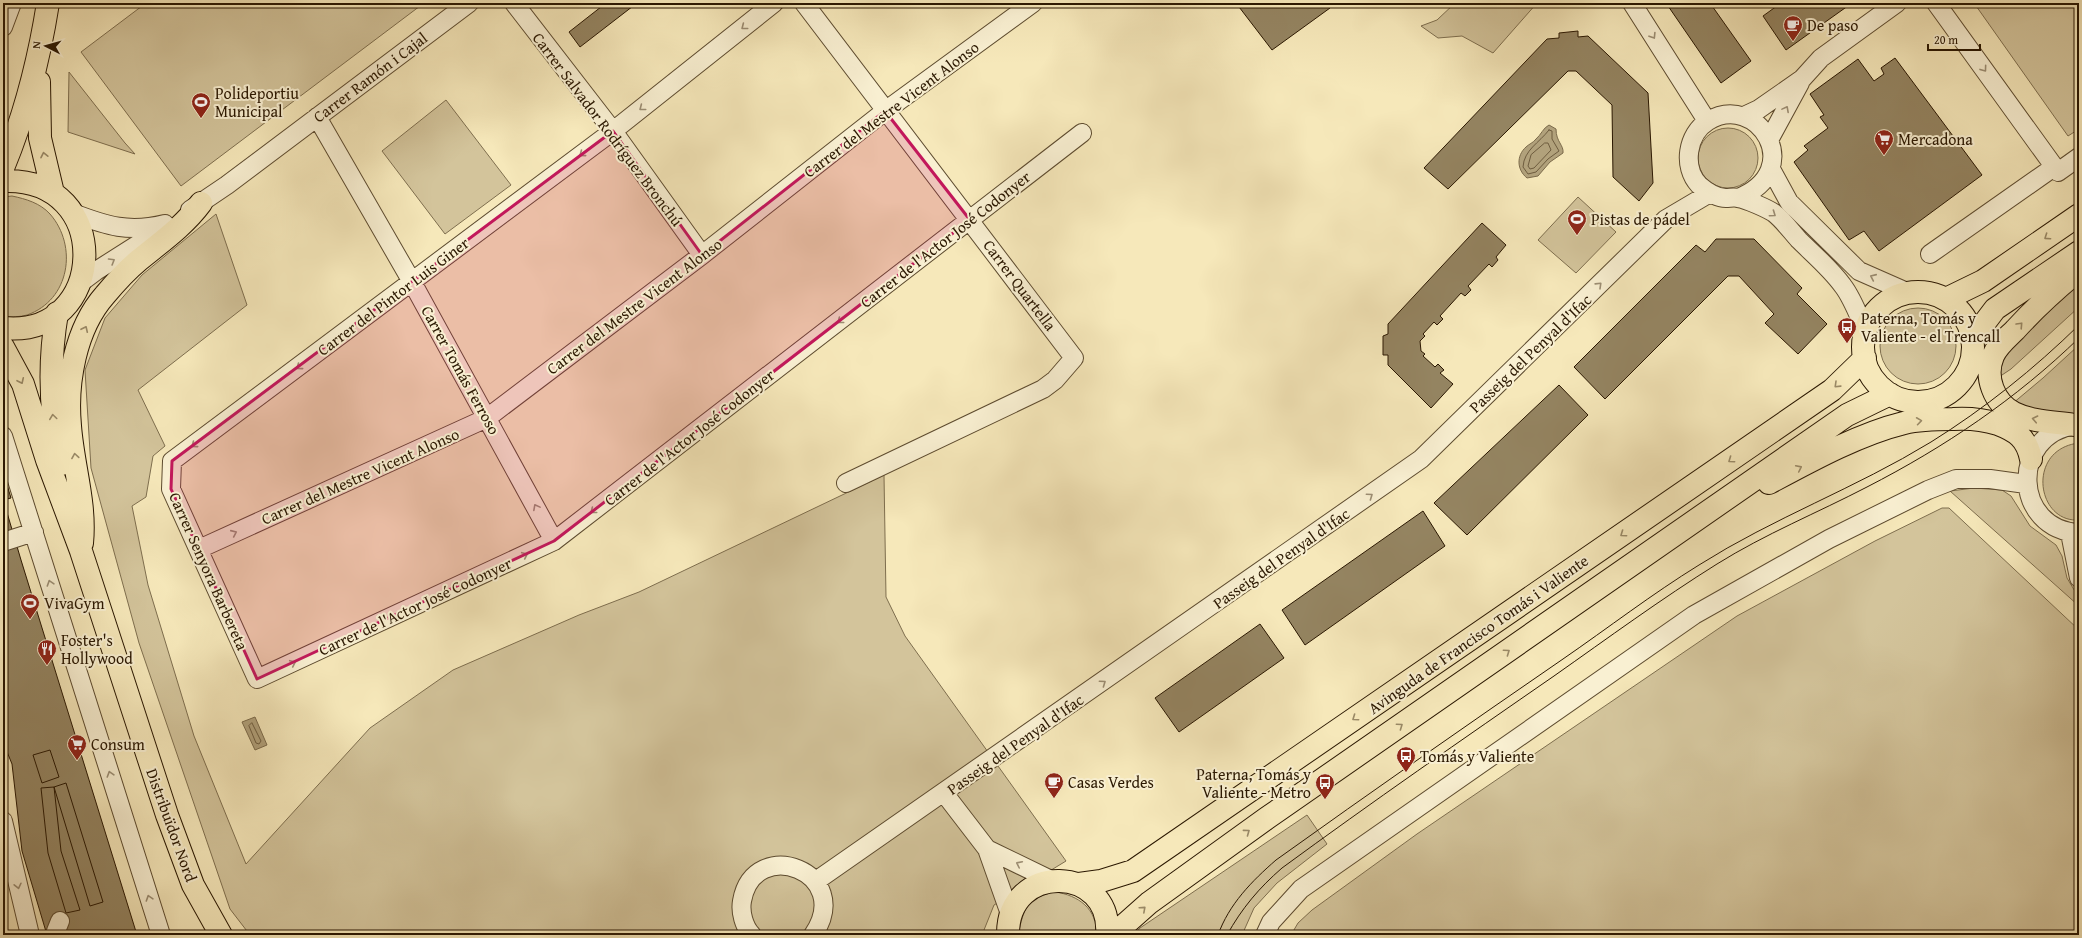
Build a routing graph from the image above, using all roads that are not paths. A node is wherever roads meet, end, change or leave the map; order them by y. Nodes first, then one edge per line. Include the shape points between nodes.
1 (12, 3) edge
2 (48, 3) edge
3 (469, 3) edge
4 (514, 3) edge
5 (774, 3) edge
6 (804, 3) edge
7 (1033, 3) edge
8 (1632, 3) edge
9 (1897, 3) edge
10 (1936, 3) edge
11 (3, 27) edge
12 (40, 55) junction
13 (1802, 79) junction
14 (885, 111) junction
15 (1744, 116) junction
16 (317, 117) junction
17 (1707, 121) junction
18 (613, 131) junction
19 (1082, 134) dead end
20 (1769, 140) junction
21 (2079, 157) edge
22 (3, 168) edge
23 (1771, 169) junction
24 (2056, 169) junction
25 (3, 181) edge
26 (53, 193) junction
27 (1710, 193) junction
28 (1738, 198) junction
29 (201, 203) junction
30 (73, 213) junction
31 (2079, 215) edge
32 (970, 220) junction
33 (174, 222) junction
34 (2079, 252) edge
35 (1930, 254) dead end
36 (702, 255) junction
37 (2079, 270) edge
38 (412, 282) junction
39 (80, 283) junction
40 (1909, 292) junction
41 (1946, 299) junction
42 (57, 314) junction
43 (3, 328) edge
44 (1866, 332) junction
45 (1973, 338) junction
46 (3, 347) edge
47 (1865, 358) junction
48 (1890, 394) junction
49 (487, 418) junction
50 (2076, 425) edge
51 (3, 436) edge
52 (2031, 458) junction
53 (172, 461) joint
54 (846, 483) dead end
55 (2026, 484) junction
56 (34, 532) junction
57 (2074, 533) edge
58 (9, 540) edge
59 (554, 541) junction
60 (1666, 541) junction
61 (198, 549) junction
62 (81, 550) junction
63 (2079, 578) edge
64 (257, 679) joint
65 (944, 793) junction
66 (3, 821) edge
67 (987, 849) junction
68 (1050, 880) junction
69 (816, 881) junction
70 (1079, 884) junction
71 (1010, 914) junction
72 (30, 935) edge
73 (161, 935) edge
74 (221, 935) edge
75 (752, 935) edge
76 (813, 935) edge
77 (1008, 935) edge
78 (1107, 935) edge
79 (1114, 935) edge
80 (1265, 935) edge

1 - 11 street
2 - 12 main road
3 - 16 street, Carrer Ramón i Cajal
4 - 18 street, Carrer Salvador Rodríguez Bronchú
5 -> 18 street, Carrer del Pintor Luis Giner
6 - 14 street, Carrer Quartella
7 - 14 street, Carrer del Mestre Vicent Alonso
8 -> 17 street
9 - 13 street via 1821,58
10 -> 24 street
12 - 22 main road via 14,142
26 -> 12 main road via 40,138
13 - 15 street via 1759,109
20 -> 13 street
14 - 32 street, Carrer Quartella
14 - 36 street, Carrer del Mestre Vicent Alonso
15 - 17 street via 1724,115
15 - 20 street via 1761,128
16 - 29 street, Carrer Ramón i Cajal
16 - 38 street, Carrer Tomás Ferroso
17 - 27 street via 1697,131 1690,145 1688,159 1692,174
18 - 36 street, Carrer Salvador Rodríguez Bronchú
18 -> 38 street, Carrer del Pintor Luis Giner
19 - 32 street, Carrer de l'Actor José Codonyer
20 - 23 street via 1773,154
21 - 24 street
23 - 28 street via 1764,182 1754,192
40 -> 23 street via 1859,271 1789,202
24 - 35 street
25 - 26 main road via 17,180 36,184
26 - 30 main road
27 - 28 street via 1724,198
65 -> 27 street, Passeig del Penyal d'Ifac via 1421,460 1666,219
28 -> 44 street via 1774,213 1843,286
29 - 33 street, Carrer Ramón i Cajal
62 -> 29 main road via 84,513 70,427 69,397 78,344 104,296 137,261 178,229
30 - 33 street, Carrer Ramón i Cajal via 112,227 129,229
30 - 39 main road via 84,240 84,270
31 -> 41 main road via 1983,281
32 - 54 street, Carrer Quartella via 1074,358 1055,380 1043,389
32 -> 59 street, Carrer de l'Actor José Codonyer
39 -> 33 street, Carrer Ramón i Cajal
34 - 45 main road via 1995,309
36 - 49 street, Carrer del Mestre Vicent Alonso
50 -> 37 main road via 2034,419 2006,409 1993,391 1990,367 1993,355 2005,341 2045,298
38 - 49 street, Carrer Tomás Ferroso
38 -> 53 street, Carrer del Pintor Luis Giner
39 - 42 main road via 70,300
40 - 41 main road via 1928,293
40 - 44 main road via 1895,297 1882,306 1872,318
41 - 45 main road via 1959,309 1968,323
42 - 43 main road via 38,325 15,330
62 -> 42 main road via 51,408 52,344
44 - 47 main road
45 - 48 main road via 1973,356 1956,387 1941,397 1924,402 1906,401
46 -> 62 main road via 23,384 47,460
47 - 48 main road via 1874,378
47 -> 70 main road, Avinguda de Francisco Tomás i Valiente via 1832,390 1133,871 1101,881
48 - 60 main road, Avinguda de Francisco Tomás i Valiente via 1847,415
59 -> 49 street, Carrer Tomás Ferroso
61 -> 49 street, Carrer del Mestre Vicent Alonso
50 - 52 street via 2060,429 2048,436
51 - 56 street
52 - 55 street
60 -> 52 main road via 1770,482 1846,445 1906,423 1966,418 1992,422 2019,434 2029,448
53 - 61 street, Carrer Senyora Barbereta via 171,489
55 - 57 street via 2031,501 2040,516 2054,527
55 - 80 street via 1956,478 1829,539 1694,615 1302,889 1271,922
56 - 58 street
73 -> 56 street
57 - 63 street
64 -> 59 street, Carrer de l'Actor José Codonyer
79 -> 60 main road, Avinguda de Francisco Tomás i Valiente via 1149,903 1267,818
61 - 64 street, Carrer Senyora Barbereta
62 - 74 main road, Distribuïdor Nord via 167,816 193,885
65 - 67 street
65 - 69 street, Passeig del Penyal d'Ifac
66 -> 72 street
68 -> 67 street
67 - 71 street
68 - 70 main road via 1065,880
68 - 71 main road via 1033,886 1019,898
69 - 75 street via 798,868 777,865 763,869 751,879 743,892 741,906 743,920
69 - 76 street via 823,895 824,910 821,924
70 - 78 main road via 1099,902 1105,914
71 - 77 main road

